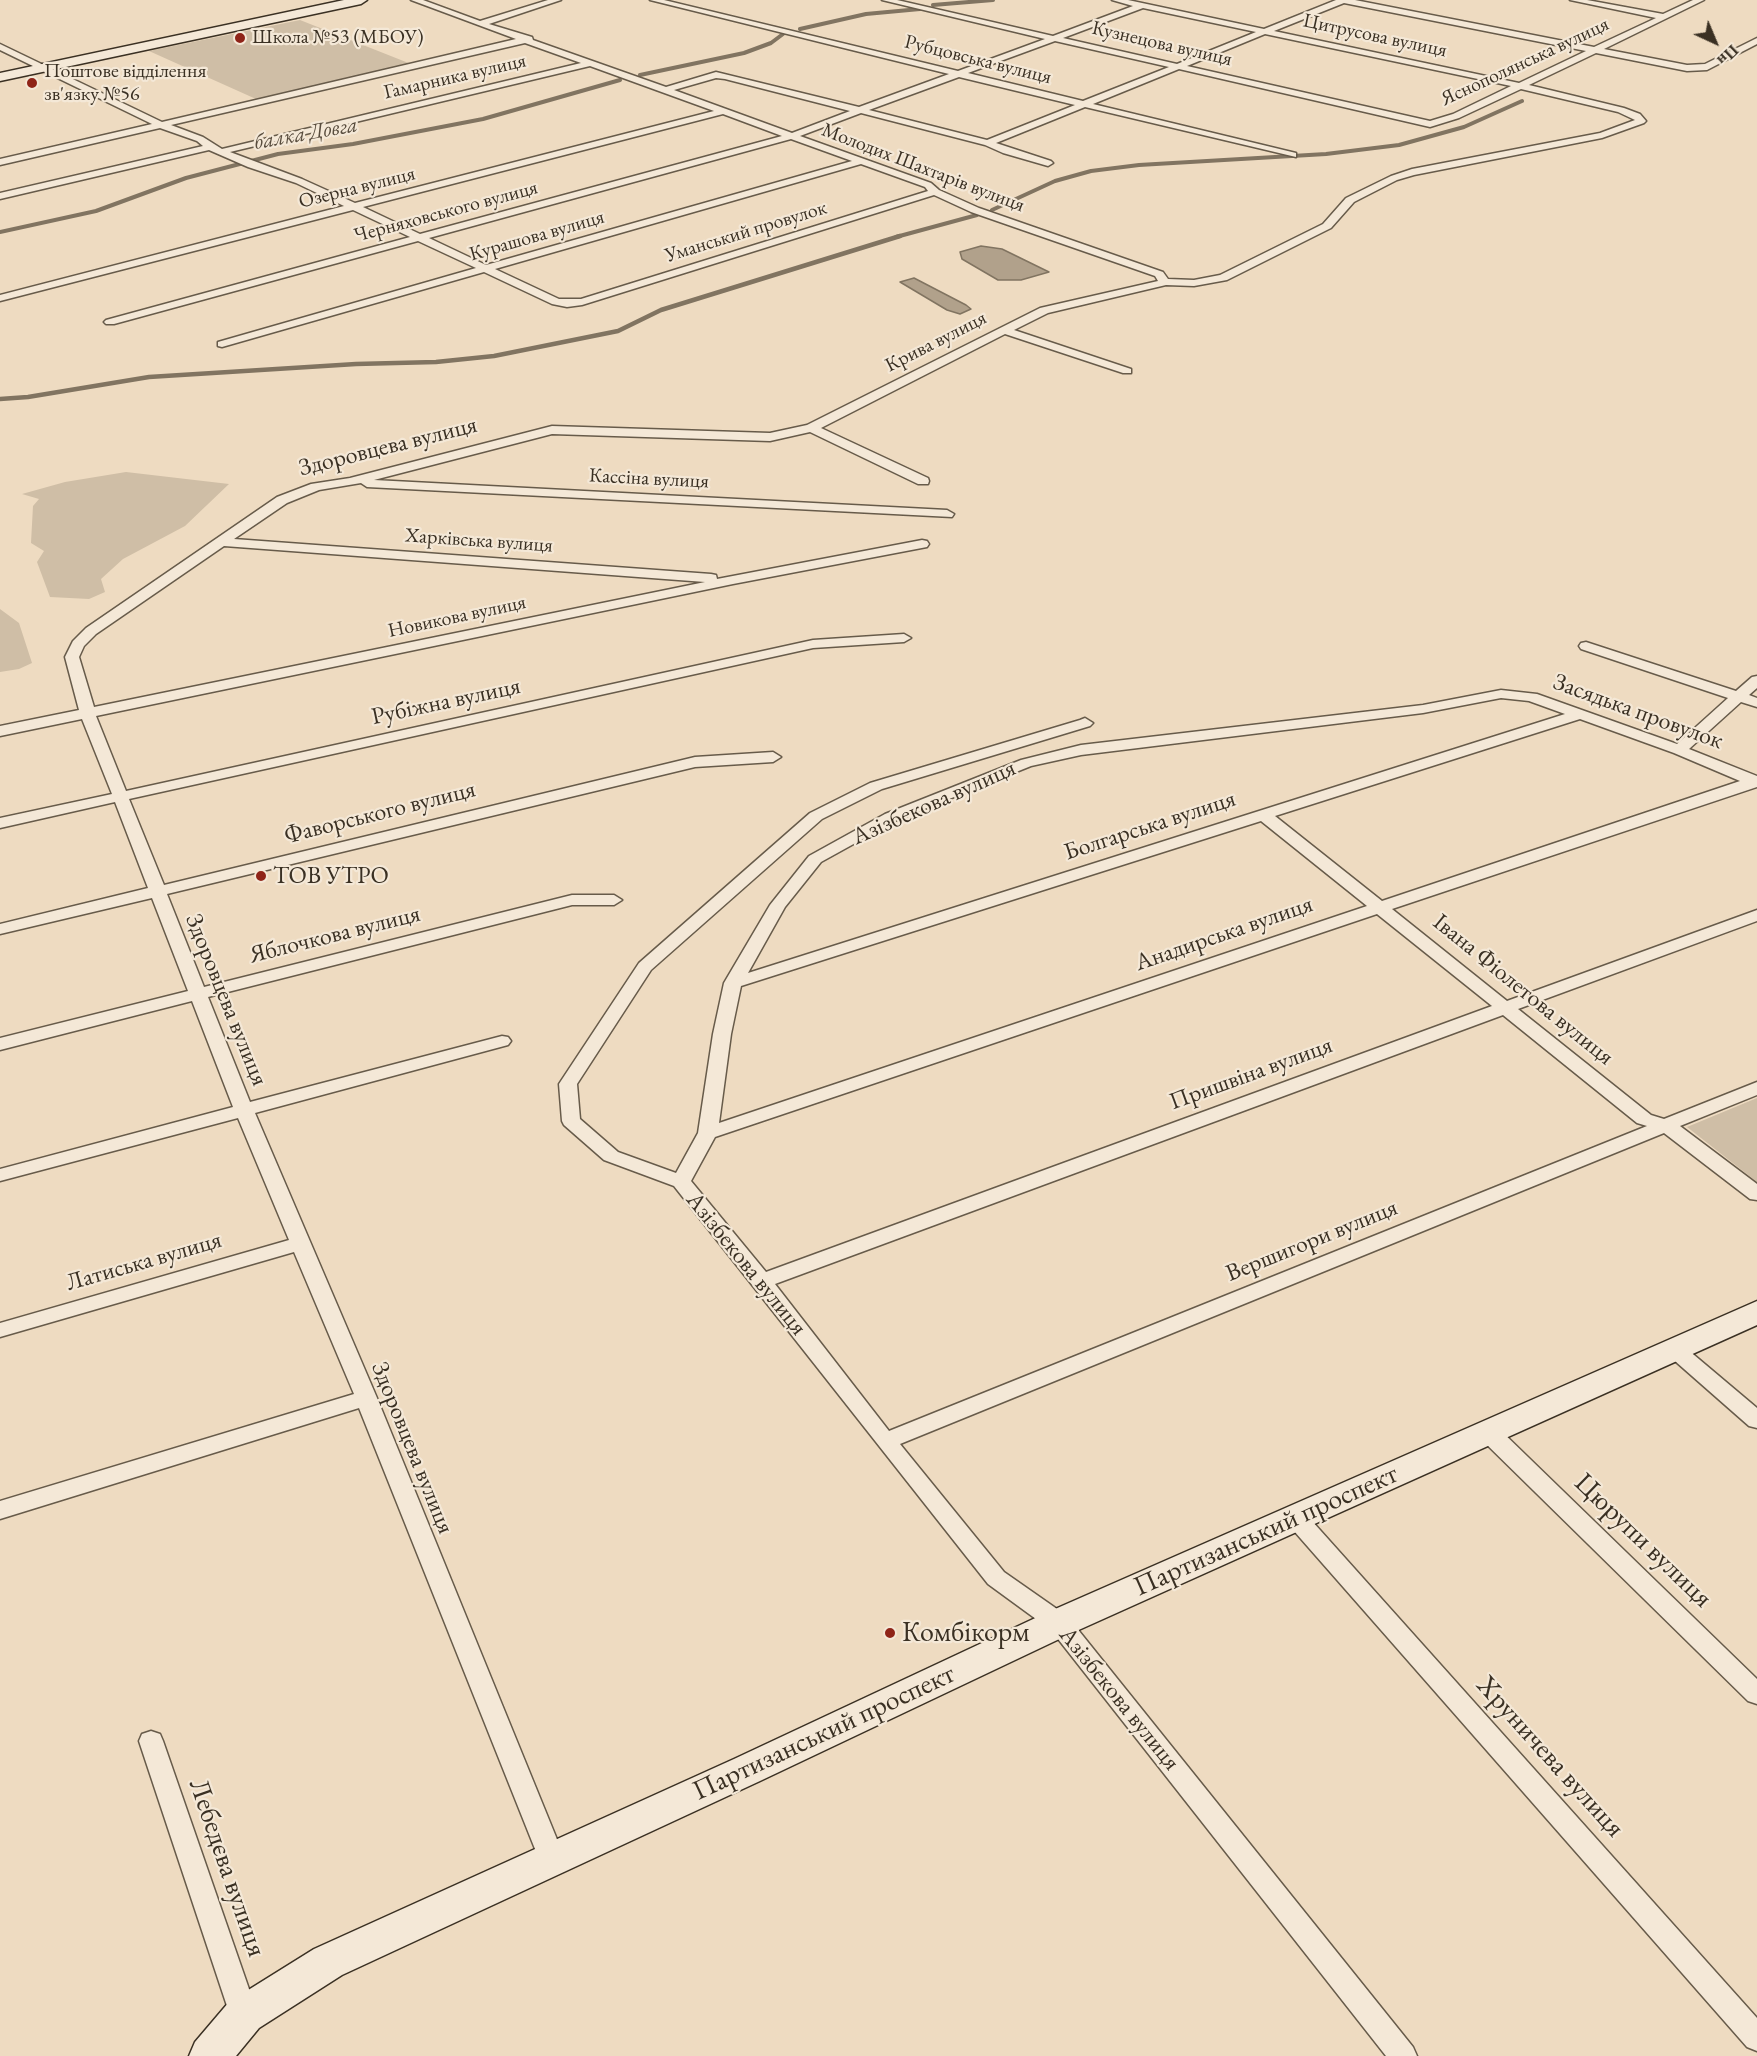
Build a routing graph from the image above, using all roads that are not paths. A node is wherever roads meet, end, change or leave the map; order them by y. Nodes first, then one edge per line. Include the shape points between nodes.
1 (340, 0) edge
2 (361, 0) edge
3 (415, 0) edge
4 (557, 0) edge
5 (654, 0) edge
6 (886, 0) edge
7 (1116, 0) edge
8 (1156, 0) edge
9 (1343, 0) edge
10 (1574, 0) edge
11 (1700, 0) edge
12 (1142, 5) junction
13 (1664, 17) junction
14 (482, 23) junction
15 (1264, 31) junction
16 (1055, 38) junction
17 (529, 39) junction
18 (1757, 41) edge
19 (0, 46) edge
20 (1594, 50) junction
21 (592, 63) junction
22 (42, 66) junction
23 (1180, 66) junction
24 (959, 73) junction
25 (0, 75) edge
26 (1521, 86) junction
27 (666, 90) junction
28 (1085, 104) junction
29 (861, 110) junction
30 (724, 111) junction
31 (1430, 124) joint
32 (162, 125) junction
33 (791, 136) junction
34 (988, 143) junction
35 (210, 147) junction
36 (220, 152) junction
37 (1293, 155) dead end
38 (862, 161) junction
39 (0, 162) edge
40 (1048, 163) dead end
41 (935, 192) junction
42 (0, 196) edge
43 (354, 207) junction
44 (1327, 226) joint
45 (418, 238) junction
46 (487, 270) junction
47 (1165, 282) junction
48 (0, 298) edge
49 (110, 322) dead end
50 (1003, 330) junction
51 (222, 344) dead end
52 (1127, 371) dead end
53 (812, 428) junction
54 (552, 429) joint
55 (923, 481) dead end
56 (350, 482) junction
57 (947, 514) dead end
58 (222, 542) junction
59 (922, 544) dead end
60 (733, 580) junction
61 (904, 638) dead end
62 (1586, 646) dead end
63 (1757, 680) edge
64 (1501, 694) joint
65 (1738, 697) junction
66 (1757, 703) edge
67 (88, 714) junction
68 (1581, 714) junction
69 (1085, 723) dead end
70 (0, 731) edge
71 (1679, 750) junction
72 (773, 757) dead end
73 (1756, 781) edge
74 (121, 797) junction
75 (1264, 815) junction
76 (0, 823) edge
77 (158, 892) junction
78 (614, 900) dead end
79 (1381, 907) junction
80 (1757, 915) edge
81 (0, 929) edge
82 (734, 983) junction
83 (199, 995) junction
84 (1506, 1007) junction
85 (502, 1041) dead end
86 (0, 1044) edge
87 (1757, 1088) edge
88 (244, 1110) junction
89 (1666, 1125) junction
90 (708, 1133) junction
91 (0, 1175) edge
92 (681, 1182) junction
93 (1757, 1194) edge
94 (302, 1243) junction
95 (762, 1281) junction
96 (1757, 1312) edge
97 (0, 1330) edge
98 (1674, 1349) junction
99 (366, 1398) junction
100 (1757, 1420) edge
101 (1488, 1432) junction
102 (885, 1441) junction
103 (0, 1510) edge
104 (1295, 1517) junction
105 (1059, 1623) junction
106 (1757, 1694) edge
107 (151, 1741) dead end
108 (552, 1859) junction
109 (244, 2015) junction
110 (1757, 2038) edge
111 (210, 2056) edge
112 (1403, 2056) edge

1 - 22 main road
2 - 22 main road
3 - 14 street, Молодих Шахтарів вулиця
4 - 14 street
5 - 24 street, Рубцовська вулиця
6 - 16 street, Кузнецова вулиця
7 - 12 street, Цитрусова вулиця
8 - 12 street, Черняховського вулиця
9 - 15 street
9 - 20 street
10 - 13 street
11 - 13 street, Яснополянська вулиця
12 - 15 street, Цитрусова вулиця
12 - 16 street, Черняховського вулиця
13 - 20 street, Яснополянська вулиця
14 - 17 street, Молодих Шахтарів вулиця
15 - 23 street
15 - 26 street, Цитрусова вулиця
16 - 23 street, Кузнецова вулиця
16 - 24 street, Черняховського вулиця
17 - 21 street, Молодих Шахтарів вулиця
17 - 32 street
18 - 20 street via 1699,69
19 - 22 street
20 - 26 street, Яснополянська вулиця
21 - 27 street, Молодих Шахтарів вулиця
21 - 36 street, Гамарника вулиця
22 - 25 main road
22 - 32 street
23 - 28 street
23 - 31 street, Кузнецова вулиця
24 - 28 street, Рубцовська вулиця
24 - 29 street, Черняховського вулиця
26 - 31 street, Яснополянська вулиця
26 - 44 street, Цитрусова вулиця via 1608,106 1641,121 1602,135 1394,178 1350,200
27 - 29 street, Молодих Шахтарів вулиця via 721,75
27 - 30 street, Молодих Шахтарів вулиця
28 - 34 street
28 - 37 street, Рубцовська вулиця
29 - 33 street, Черняховського вулиця
29 - 34 street, Молодих Шахтарів вулиця
30 - 33 street, Молодих Шахтарів вулиця
30 - 43 street, Озерна вулиця
32 - 35 street via 200,139
32 - 39 street
33 - 38 street, Молодих Шахтарів вулиця
33 - 45 street, Черняховського вулиця
34 - 40 street, Молодих Шахтарів вулиця
35 - 36 street
35 - 42 street
36 - 43 street via 299,181
38 - 41 street, Молодих Шахтарів вулиця via 928,185
38 - 46 street, Курашова вулиця
41 - 46 street, Уманський провулок via 582,302 556,302
41 - 47 street, Молодих Шахтарів вулиця via 993,217 1159,274
43 - 45 street
43 - 48 street, Озерна вулиця
44 - 47 street, Крива вулиця via 1223,278
45 - 46 street
45 - 49 street, Черняховського вулиця
46 - 51 street, Курашова вулиця
47 - 50 street, Крива вулиця via 1052,307
50 - 52 street
50 - 53 street, Крива вулиця
53 - 54 street, Крива вулиця via 770,437
53 - 55 street
54 - 56 street, Здоровцева вулиця
56 - 57 street, Кассіна вулиця
56 - 58 street, Здоровцева вулиця via 316,487 282,500
58 - 60 street, Харківська вулиця
58 - 67 street, Здоровцева вулиця via 91,631 78,644 72,657
59 - 60 street, Новикова вулиця
60 - 67 street, Новикова вулиця
61 - 74 street, Рубіжна вулиця via 813,644
62 - 65 street, Засядька провулок
63 - 65 street
64 - 68 street, Засядька провулок via 1532,697
64 - 82 street, Азізбекова вулиця via 1423,709 1081,750 1026,763 891,817 814,859 778,905
65 - 66 street, Засядька провулок
65 - 71 street
67 - 70 street, Новикова вулиця
67 - 74 street, Здоровцева вулиця
68 - 71 street, Засядька провулок
68 - 75 street, Болгарська вулиця
69 - 92 street via 876,786 816,816 645,967 568,1084 571,1121 611,1156
71 - 73 street, Засядька провулок
72 - 77 street, Фаворського вулиця via 695,762
73 - 79 street, Анадирська вулиця
74 - 76 street, Рубіжна вулиця
74 - 77 street, Здоровцева вулиця
75 - 79 street, Івана Фіолетова вулиця
75 - 82 street, Болгарська вулиця
77 - 81 street, Фаворського вулиця
77 - 83 street, Здоровцева вулиця
78 - 83 street, Яблочкова вулиця via 572,900
79 - 84 street, Івана Фіолетова вулиця
79 - 90 street, Анадирська вулиця
80 - 84 street, Пришвіна вулиця
82 - 90 street, Азізбекова вулиця via 722,1034
83 - 86 street, Яблочкова вулиця
83 - 88 street, Здоровцева вулиця
84 - 89 street, Івана Фіолетова вулиця via 1644,1119
84 - 95 street, Пришвіна вулиця
85 - 88 street
87 - 89 street, Вершигори вулиця
88 - 91 street
88 - 94 street, Здоровцева вулиця
89 - 93 street, Івана Фіолетова вулиця
89 - 102 street, Вершигори вулиця
90 - 92 street, Азізбекова вулиця
92 - 95 street, Азізбекова вулиця
94 - 97 street, Латиська вулиця
94 - 99 street, Здоровцева вулиця
95 - 102 street, Азізбекова вулиця
96 - 98 main road, Партизанський проспект
98 - 100 street
98 - 101 main road, Партизанський проспект
99 - 103 street
99 - 108 street, Здоровцева вулиця
101 - 104 main road, Партизанський проспект
101 - 106 street, Цюрупи вулиця
102 - 105 street, Азізбекова вулиця via 996,1578
104 - 105 main road, Партизанський проспект
104 - 110 street, Хруничева вулиця
105 - 108 main road, Партизанський проспект
105 - 112 street, Азізбекова вулиця
107 - 109 street, Лебедєва вулиця
108 - 109 main road, Партизанський проспект via 328,1962
109 - 111 main road, Партизанський проспект

